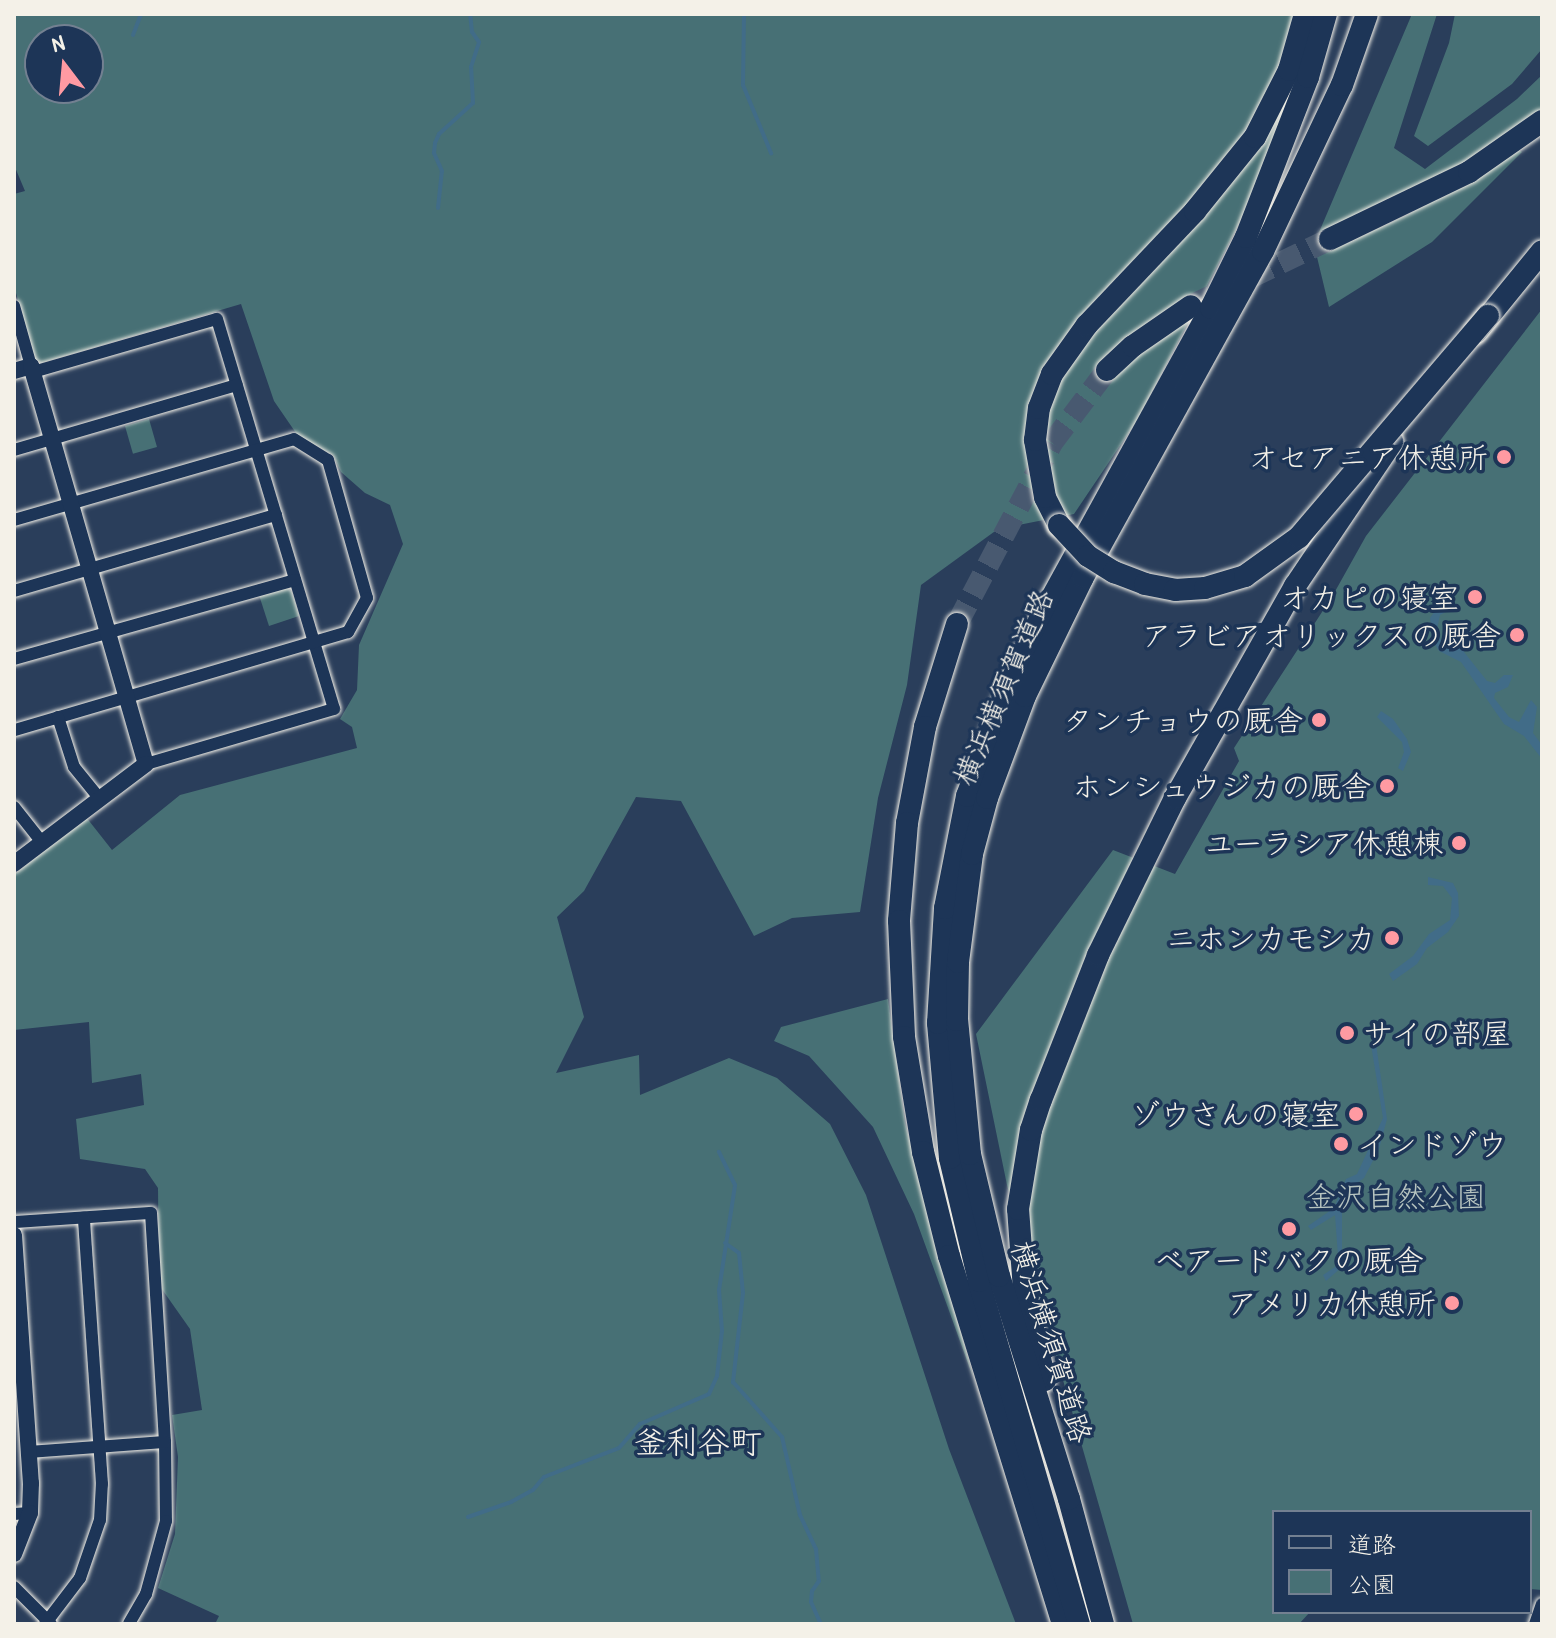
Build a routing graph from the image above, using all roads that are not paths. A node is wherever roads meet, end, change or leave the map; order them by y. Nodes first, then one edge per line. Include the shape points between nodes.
1 (1305, 14) edge
2 (1326, 14) edge
3 (1367, 14) edge
4 (1542, 121) edge
5 (1330, 239) tunnel mouth
6 (1542, 251) edge
7 (14, 306) edge
8 (1191, 306) tunnel mouth
9 (1488, 316) junction
10 (32, 369) junction
11 (1107, 370) tunnel mouth
12 (14, 371) edge
13 (237, 385) junction
14 (53, 438) junction
15 (14, 450) edge
16 (257, 450) junction
17 (71, 504) junction
18 (276, 515) junction
19 (14, 520) edge
20 (90, 570) junction
21 (295, 580) junction
22 (14, 591) edge
23 (957, 624) tunnel mouth
24 (107, 632) junction
25 (313, 643) junction
26 (14, 659) edge
27 (126, 698) junction
28 (58, 717) junction
29 (14, 730) edge
30 (146, 764) junction
31 (99, 798) junction
32 (14, 807) edge
33 (41, 841) junction
34 (14, 864) edge
35 (953, 917) junction
36 (948, 1009) junction
37 (84, 1218) junction
38 (14, 1222) edge
39 (14, 1235) edge
40 (16, 1296) edge
41 (19, 1367) edge
42 (165, 1442) junction
43 (23, 1445) edge
44 (98, 1446) junction
45 (22, 1513) edge
46 (14, 1554) edge
47 (14, 1587) edge
48 (1542, 1604) edge
49 (48, 1623) edge
50 (129, 1624) edge
51 (1063, 1624) edge
52 (1079, 1624) edge
53 (1103, 1624) edge
54 (1112, 1624) edge
55 (1535, 1624) edge

1 - 9 highway, bridge via 1289,70 1255,137 1195,211 1087,325 1052,374 1039,408 1035,440 1045,497 1059,525 1088,556 1145,584 1205,588 1245,576 1299,537
2 - 35 highway, 横浜横須賀道路 via 1308,77 1246,237 1007,690 967,796
3 - 35 highway, 横浜横須賀道路 via 1342,85 1263,251 1083,577 1025,696 987,798
4 - 5 highway via 1469,172
6 - 9 highway
7 - 10 street
8 - 11 highway
9 - 54 highway, bridge via 1376,463 1239,680 1120,909 1031,1130 1018,1209 1029,1316
10 - 12 street
10 - 13 street via 217,319
10 - 14 street
13 - 14 street
13 - 16 street
14 - 15 street
14 - 17 street
16 - 17 street
16 - 18 street
16 - 25 street via 294,439 328,460 367,598 348,632
17 - 19 street
17 - 20 street
18 - 20 street
18 - 21 street
20 - 22 street
20 - 24 street
21 - 24 street
21 - 25 street
23 - 51 highway via 917,768 899,921 902,1012 923,1152 949,1256
24 - 26 street
24 - 27 street
25 - 27 street
25 - 30 street via 334,709
27 - 28 street
27 - 30 street
28 - 29 street
28 - 31 street via 74,767
30 - 31 street
31 - 33 street
32 - 33 street
33 - 34 street
35 - 36 highway, 横浜横須賀道路
36 - 52 highway, 横浜横須賀道路 via 943,1109 963,1217
36 - 53 highway, 横浜横須賀道路 via 983,1213
37 - 38 street
37 - 42 street via 151,1213
37 - 44 street
39 - 40 street
40 - 41 street
41 - 43 street
42 - 44 street
42 - 50 street via 166,1521 146,1594
43 - 44 street
43 - 45 street
44 - 49 street via 100,1520 91,1554
45 - 46 street
47 - 49 street
48 - 55 street

